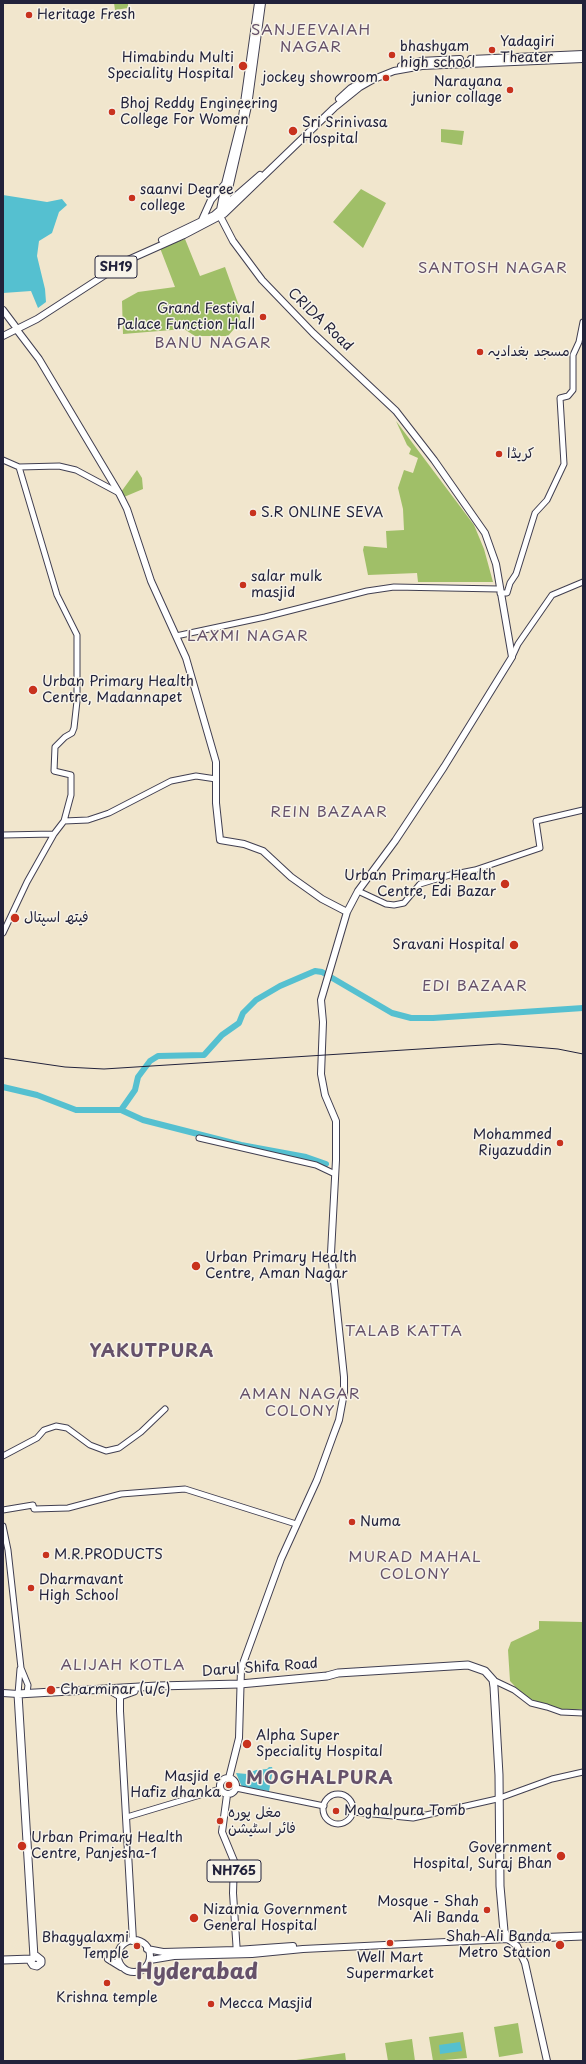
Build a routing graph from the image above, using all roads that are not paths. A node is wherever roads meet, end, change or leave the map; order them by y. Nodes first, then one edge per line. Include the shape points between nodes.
1 (258, 3) edge
2 (262, 3) edge
3 (583, 54) edge
4 (583, 59) edge
5 (244, 117) junction
6 (225, 184) junction
7 (220, 214) junction
8 (202, 220) junction
9 (101, 274) junction
10 (3, 310) edge
11 (583, 322) edge
12 (16, 328) junction
13 (3, 332) edge
14 (3, 336) edge
15 (3, 460) edge
16 (19, 467) junction
17 (119, 493) junction
18 (583, 582) edge
19 (500, 591) junction
20 (176, 636) junction
21 (512, 657) junction
22 (216, 779) junction
23 (583, 810) edge
24 (64, 820) junction
25 (54, 834) junction
26 (3, 835) edge
27 (358, 890) junction
28 (347, 912) junction
29 (3, 933) edge
30 (199, 1138) dead end
31 (335, 1174) junction
32 (165, 1409) dead end
33 (3, 1456) edge
34 (3, 1510) edge
35 (296, 1524) junction
36 (3, 1526) edge
37 (21, 1668) junction
38 (493, 1680) junction
39 (240, 1684) junction
40 (160, 1687) junction
41 (109, 1690) junction
42 (27, 1693) junction
43 (3, 1694) edge
44 (16, 1694) junction
45 (119, 1695) junction
46 (20, 1702) junction
47 (583, 1713) edge
48 (583, 1772) edge
49 (229, 1778) junction
50 (236, 1788) junction
51 (220, 1789) junction
52 (227, 1794) junction
53 (497, 1799) junction
54 (324, 1806) junction
55 (353, 1812) junction
56 (127, 1817) junction
57 (583, 1933) edge
58 (583, 1936) edge
59 (509, 1940) junction
60 (133, 1941) junction
61 (148, 1949) junction
62 (120, 1950) junction
63 (237, 1952) junction
64 (32, 1959) junction
65 (3, 1960) edge
66 (150, 1960) junction
67 (3, 1964) edge
68 (123, 1967) junction
69 (543, 2061) edge
70 (547, 2061) edge

1 - 5 main road
2 - 5 main road
3 - 7 main road via 420,61 387,69 351,88
4 - 7 main road via 422,66 394,71 374,79 334,108
5 - 6 main road
5 - 7 main road
6 - 7 main road
6 - 8 main road via 211,200
7 - 8 main road
7 - 9 main road, SH19
7 - 19 main road, CRIDA Road via 236,245 262,280 392,409 487,541
8 - 9 main road, SH19 via 136,252
9 - 12 main road, SH19
10 - 12 main road
11 - 19 street via 573,355 573,390 568,396 560,398 564,464 547,500 535,513 516,574 507,593
12 - 13 main road, SH19
12 - 14 main road, SH19
12 - 17 main road via 39,359
15 - 16 street
16 - 17 street via 58,466 76,470
16 - 24 street via 56,595 77,636 77,701 74,728 72,733 55,747 54,771 71,776 71,795
17 - 20 main road via 151,581
18 - 21 street via 552,595 518,644
19 - 20 street via 394,587 367,591
19 - 21 main road, CRIDA Road
20 - 22 main road via 186,658 216,762
21 - 27 main road via 411,818
22 - 24 street via 196,776 171,781 109,813 88,820
22 - 28 main road via 220,840 244,844 263,851 291,877 322,899
23 - 27 street via 536,821 540,848 476,870 420,884 404,903 386,904
24 - 25 street
25 - 26 street
25 - 29 street via 27,882
27 - 28 main road
28 - 31 main road via 321,1000 322,1074 325,1095 336,1121
30 - 31 street via 316,1165
31 - 35 main road via 331,1253 344,1394 339,1420 317,1480
32 - 33 street via 141,1432 119,1448 106,1451 66,1428 56,1426 44,1430 37,1438
34 - 35 street via 34,1506 34,1509 68,1508 121,1494 186,1489
35 - 39 main road via 258,1620 241,1669
36 - 37 street
37 - 42 street via 28,1685
37 - 44 street
38 - 39 highway, Darul Shifa Road via 485,1671 472,1667 348,1674
38 - 47 street via 514,1690 531,1703 561,1712
38 - 53 highway
39 - 40 highway, Darul Shifa Road
39 - 49 main road via 239,1738
40 - 41 highway, Darul Shifa Road
40 - 45 highway via 129,1691
41 - 42 highway, Darul Shifa Road
41 - 45 highway
42 - 44 highway, Darul Shifa Road
42 - 46 highway
43 - 44 main road
44 - 46 highway
45 - 56 main road
46 - 64 highway
48 - 53 street via 552,1779
49 - 50 main road via 234,1781
49 - 51 main road via 222,1780
50 - 52 main road
50 - 54 street
51 - 52 main road
51 - 56 street
52 - 63 main road, NH765 via 222,1832 234,1861
53 - 55 street via 413,1818
53 - 59 highway via 502,1921
54 - 55 street via 326,1819 338,1824 346,1822
54 - 55 street via 332,1795 342,1794 351,1800
56 - 60 main road
57 - 59 highway
58 - 59 highway
59 - 63 main road
59 - 69 main road via 522,1964
59 - 70 main road via 516,1946 524,1963
60 - 61 main road via 144,1944
60 - 62 main road via 124,1944
61 - 63 main road via 163,1952
61 - 66 main road
62 - 68 main road via 119,1960
62 - 68 main road via 108,1959
63 - 66 main road
64 - 65 highway
64 - 67 highway
66 - 68 main road via 141,1971 128,1971

